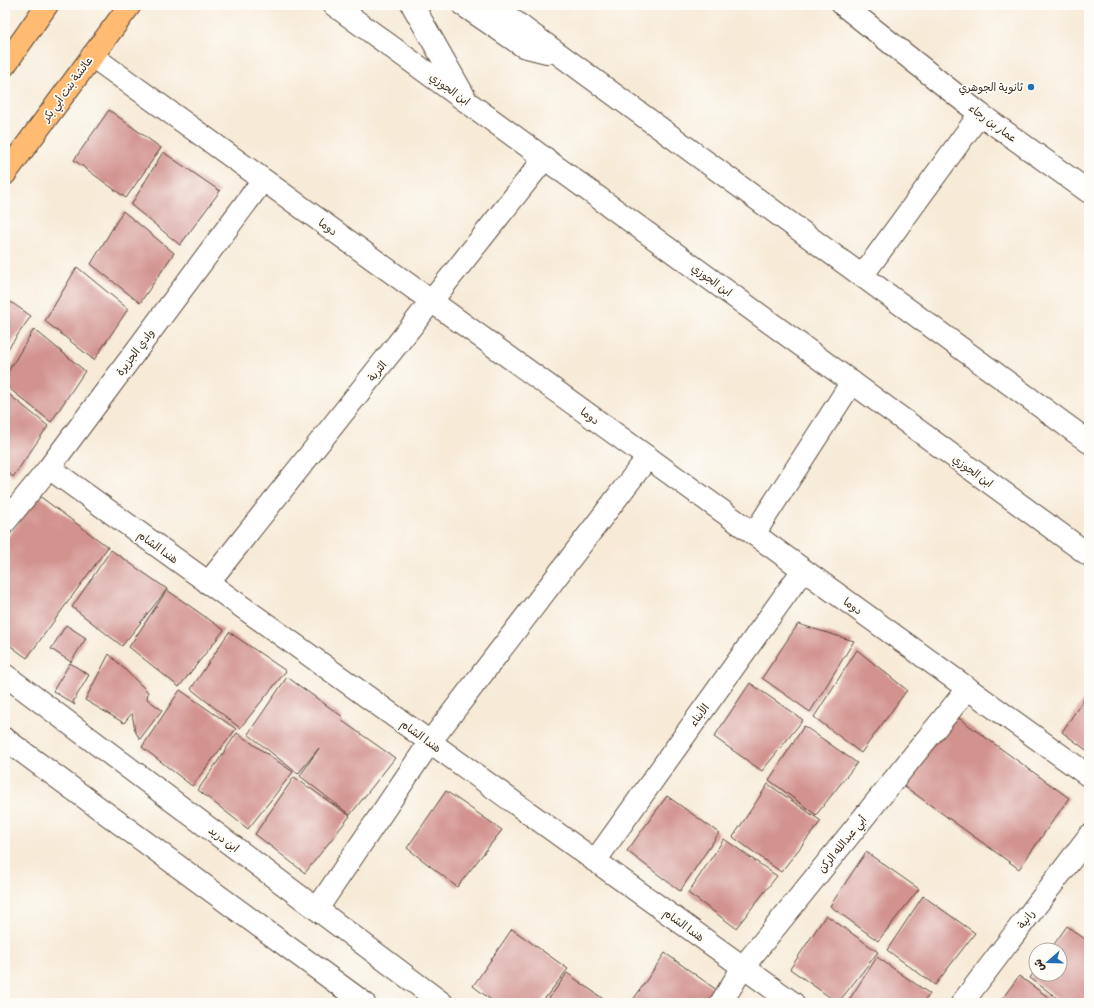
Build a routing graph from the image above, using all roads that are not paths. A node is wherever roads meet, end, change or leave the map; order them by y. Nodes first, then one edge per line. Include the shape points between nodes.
1 (130, 5) edge
2 (334, 5) edge
3 (414, 5) edge
4 (463, 5) edge
5 (492, 5) edge
6 (844, 5) edge
7 (44, 6) edge
8 (560, 54) junction
9 (92, 56) junction
10 (5, 65) edge
11 (468, 103) junction
12 (980, 114) junction
13 (544, 158) junction
14 (5, 174) edge
15 (263, 180) junction
16 (1089, 192) edge
17 (862, 276) junction
18 (432, 302) junction
19 (852, 382) junction
20 (1089, 442) edge
21 (648, 457) junction
22 (49, 468) junction
23 (5, 522) edge
24 (754, 534) junction
25 (1089, 555) edge
26 (803, 570) junction
27 (208, 583) junction
28 (5, 675) edge
29 (968, 688) junction
30 (5, 739) edge
31 (430, 742) junction
32 (1089, 776) edge
33 (1089, 836) edge
34 (595, 861) junction
35 (317, 909) junction
36 (743, 968) junction
37 (364, 1003) edge
38 (442, 1003) edge
39 (721, 1003) edge
40 (792, 1003) edge
41 (962, 1003) edge

1 - 9 main road, عائشة بنت أبي بكر
2 - 11 street, ابن الجوزي
3 - 11 street
4 - 8 street via 523,46
5 - 8 street
6 - 12 street, عمار بن رجاء
7 - 10 main road
8 - 17 street
9 - 14 main road, عائشة بنت أبي بكر
9 - 15 street, دوما
11 - 13 street, ابن الجوزي
12 - 16 street, عمار بن رجاء
12 - 17 street
13 - 18 street, الثربة
13 - 19 street, ابن الجوزي
15 - 18 street, دوما
15 - 22 street, وادي الجزيرة
17 - 20 street
18 - 21 street, دوما
18 - 27 street, الثربة
19 - 24 street
19 - 25 street, ابن الجوزي
21 - 24 street, دوما
21 - 31 street
22 - 23 street, وادي الجزيرة
22 - 27 street, هندا الشام
24 - 26 street, دوما
26 - 29 street, دوما
26 - 34 street, الأبناء
27 - 31 street, هندا الشام
28 - 35 street, ابن دريد
29 - 32 street, دوما
29 - 36 street, أبي عبدالله الركن
30 - 37 street
31 - 34 street, هندا الشام
31 - 35 street
33 - 41 street, رانية
34 - 36 street, هندا الشام
35 - 38 street, ابن دريد
36 - 39 street, أبي عبدالله الركن
36 - 40 street, هندا الشام

